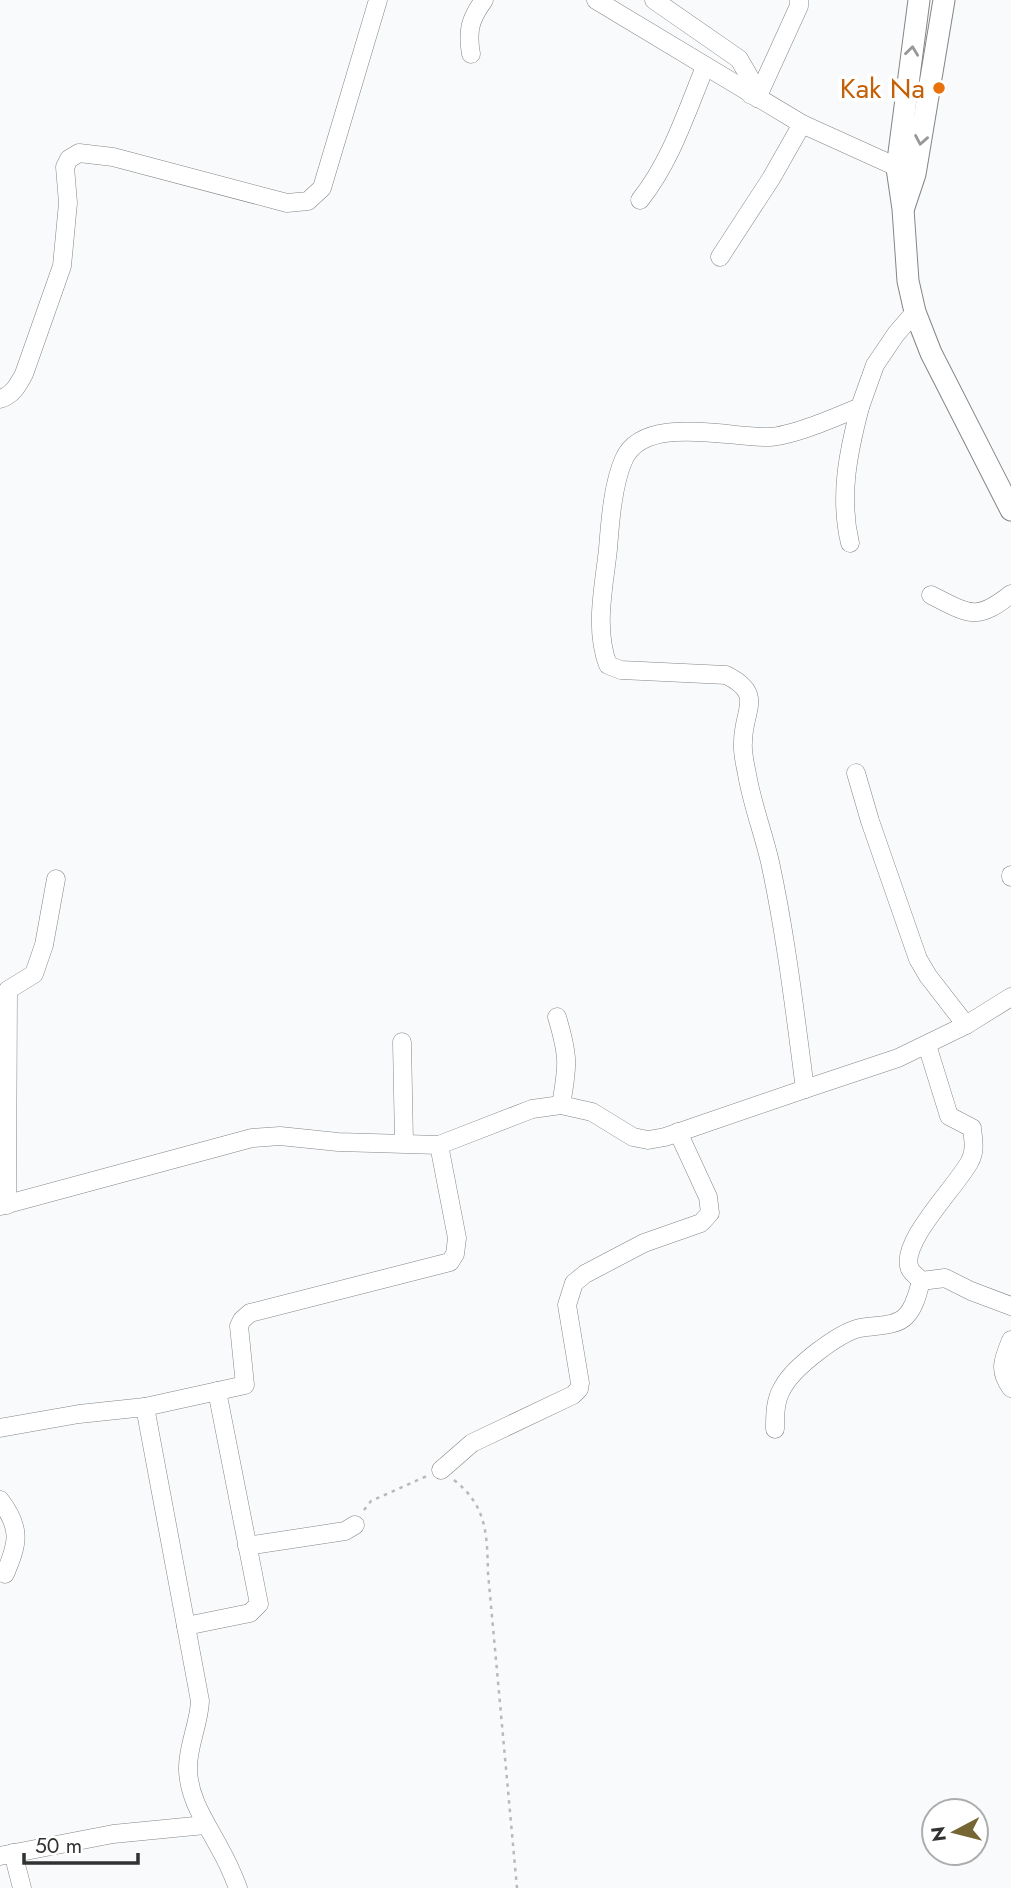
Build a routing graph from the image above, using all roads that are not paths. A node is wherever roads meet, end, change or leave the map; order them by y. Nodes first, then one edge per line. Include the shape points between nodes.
1 (378, 0) edge
2 (484, 0) edge
3 (596, 0) edge
4 (654, 0) edge
5 (799, 0) edge
6 (919, 0) edge
7 (944, 0) edge
8 (471, 54) dead end
9 (705, 67) junction
10 (754, 96) junction
11 (802, 124) junction
12 (906, 171) junction
13 (640, 200) dead end
14 (720, 257) dead end
15 (915, 312) junction
16 (0, 399) edge
17 (860, 408) junction
18 (1011, 510) edge
19 (850, 543) dead end
20 (1011, 594) edge
21 (931, 595) dead end
22 (856, 773) dead end
23 (56, 879) dead end
24 (1011, 997) edge
25 (557, 1017) dead end
26 (966, 1025) junction
27 (402, 1042) dead end
28 (927, 1045) junction
29 (805, 1088) junction
30 (561, 1105) junction
31 (678, 1132) junction
32 (404, 1142) junction
33 (439, 1144) junction
34 (3, 1205) edge
35 (921, 1281) junction
36 (1011, 1306) edge
37 (1011, 1340) edge
38 (1011, 1388) edge
39 (218, 1391) junction
40 (145, 1406) junction
41 (0, 1428) edge
42 (775, 1429) dead end
43 (441, 1470) road end
44 (0, 1500) edge
45 (355, 1525) road end
46 (247, 1546) junction
47 (5, 1574) dead end
48 (186, 1626) junction
49 (205, 1825) junction
50 (6, 1855) edge
51 (22, 1888) edge
52 (238, 1888) edge

1 - 16 street via 322,188 308,201 287,203 113,157 79,153 69,159 62,266 24,374 17,388
2 - 8 street via 468,35
3 - 9 street
4 - 10 street via 739,59
5 - 10 street
12 -> 6 main road
7 -> 12 main road
9 - 10 street
9 - 13 street via 667,160
10 - 11 street
11 - 12 street
11 - 14 street
12 - 15 main road via 903,209
15 - 17 street via 875,365
15 - 18 main road
17 - 19 street via 845,482
17 - 29 street via 772,437 665,432 634,446 624,458 618,481 600,634 608,665 621,670 726,675 748,691 751,703 743,742 747,775 770,861
20 - 21 street via 978,613
22 - 26 street via 918,959
23 - 34 street via 34,974 8,990
24 - 26 street
25 - 30 street via 567,1051
26 - 28 street
27 - 32 street
28 - 29 street
28 - 35 street via 949,1116 972,1128 974,1147 970,1161 911,1248 908,1261
29 - 31 street
30 - 31 street via 592,1112 633,1137 648,1140
30 - 33 street via 532,1109
31 - 43 street via 708,1197 710,1213 701,1223 644,1243 574,1283 567,1305 579,1389 472,1443
32 - 33 street
32 - 34 street via 252,1138
33 - 39 street via 457,1238 450,1262 250,1313 239,1326 245,1385
35 - 36 street via 945,1278
35 - 42 street via 906,1317 837,1336 783,1385 775,1405
37 - 38 street via 1001,1363
39 - 40 street
39 - 46 street
40 - 41 street
40 - 48 street
44 - 47 street via 15,1528 16,1548
45 - 46 street via 345,1531
46 - 48 street via 257,1608
48 - 49 street via 200,1702 188,1771
49 - 50 street via 113,1834
49 - 52 street
50 - 51 street

